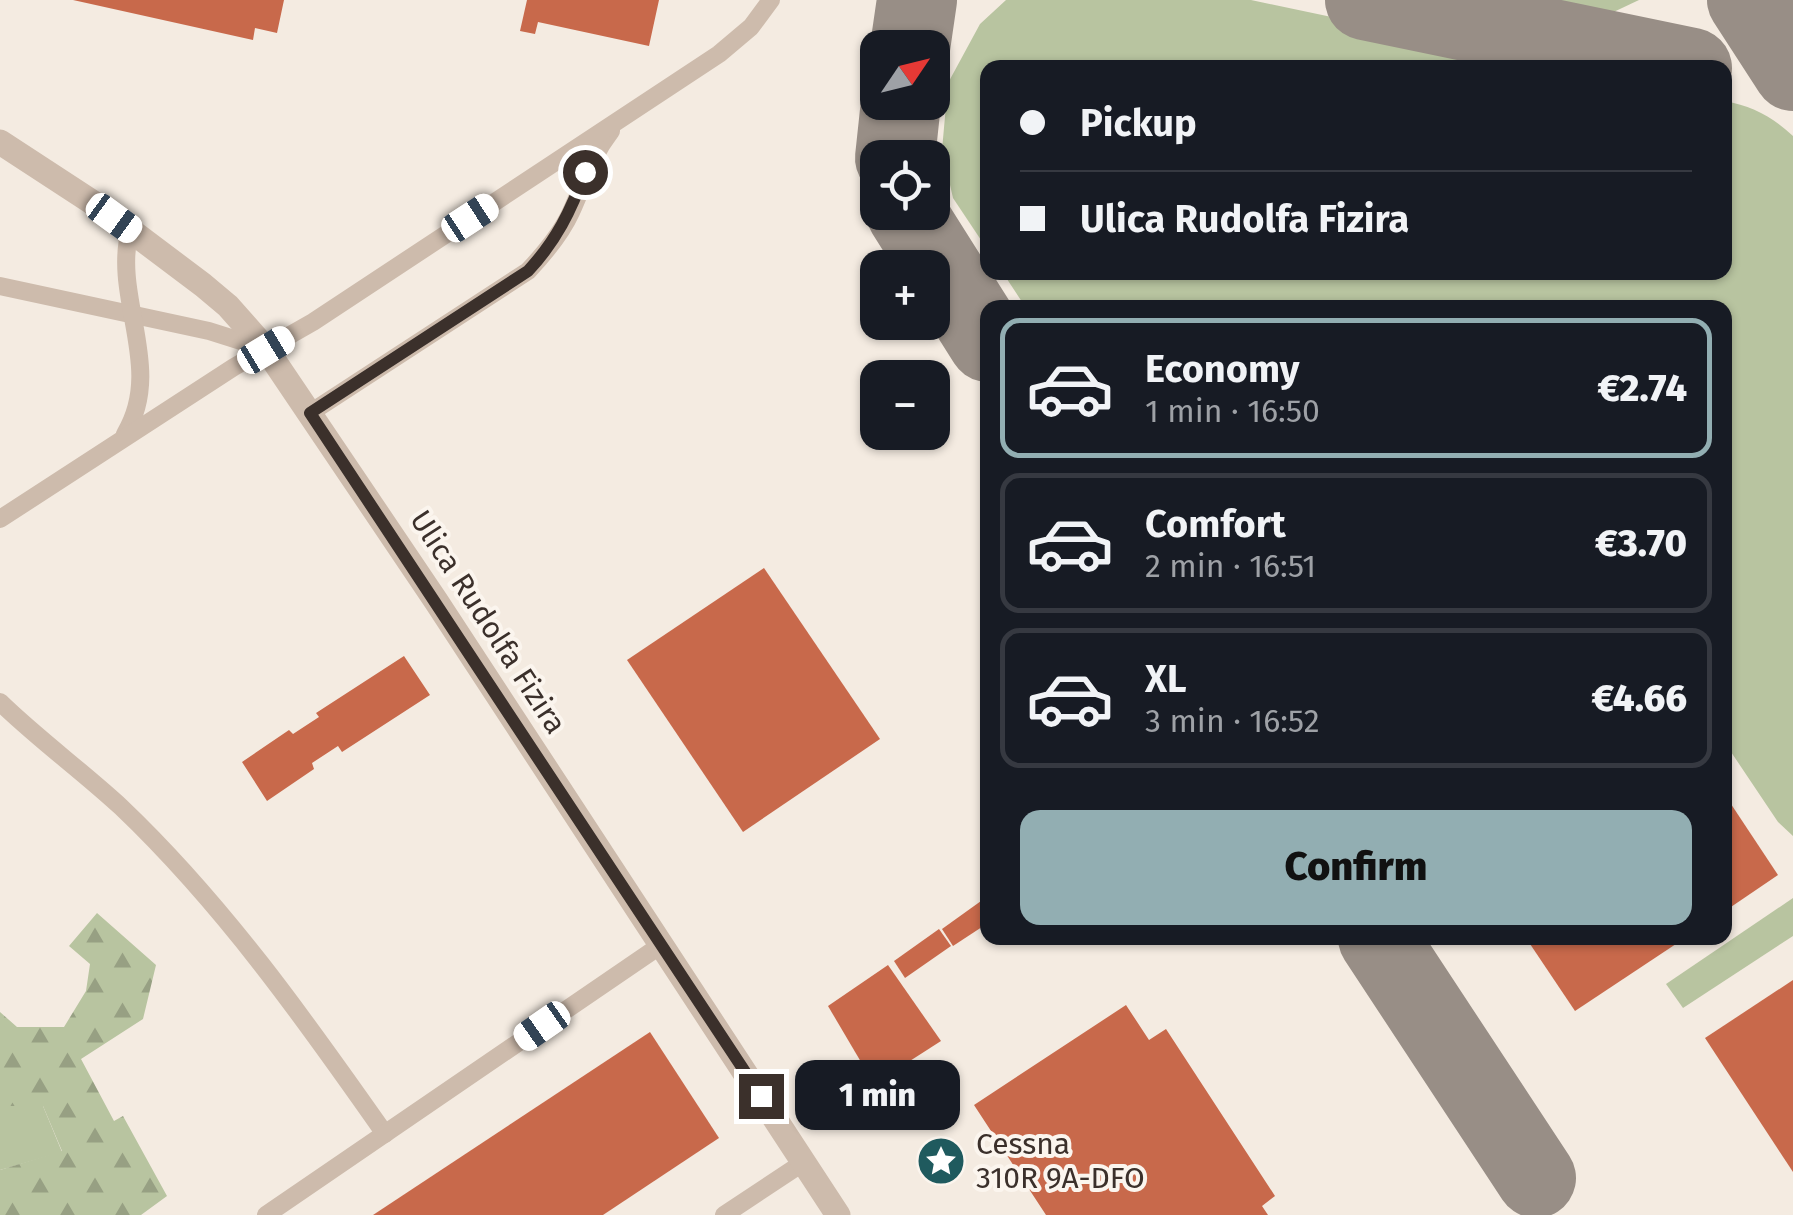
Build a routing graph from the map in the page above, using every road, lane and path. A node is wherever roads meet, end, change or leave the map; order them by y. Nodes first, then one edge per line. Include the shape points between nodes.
1 (771, 0) edge
2 (618, 121) junction
3 (0, 142) edge
4 (130, 230) junction
5 (0, 286) edge
6 (134, 315) junction
7 (266, 350) junction
8 (310, 413) junction
9 (124, 437) junction
10 (0, 519) edge
11 (0, 702) edge
12 (662, 945) junction
13 (385, 1134) junction
14 (804, 1162) junction
15 (266, 1215) edge
16 (724, 1215) edge
17 (838, 1215) edge

1 - 2 lane via 719,54
2 - 7 lane
2 - 8 lane via 550,248 528,271
3 - 4 street, Ulica Rudolfa Fizira
4 - 6 lane via 124,254
4 - 7 street, Ulica Rudolfa Fizira via 228,306
5 - 6 lane
6 - 7 lane
6 - 9 lane via 140,400
7 - 8 street, Ulica Rudolfa Fizira
7 - 9 lane
8 - 12 street, Ulica Rudolfa Fizira
9 - 10 lane
11 - 13 lane via 120,806 189,880 297,1009
12 - 13 lane
12 - 14 street, Ulica Rudolfa Fizira
13 - 15 lane
14 - 16 lane
14 - 17 street, Ulica Rudolfa Fizira

